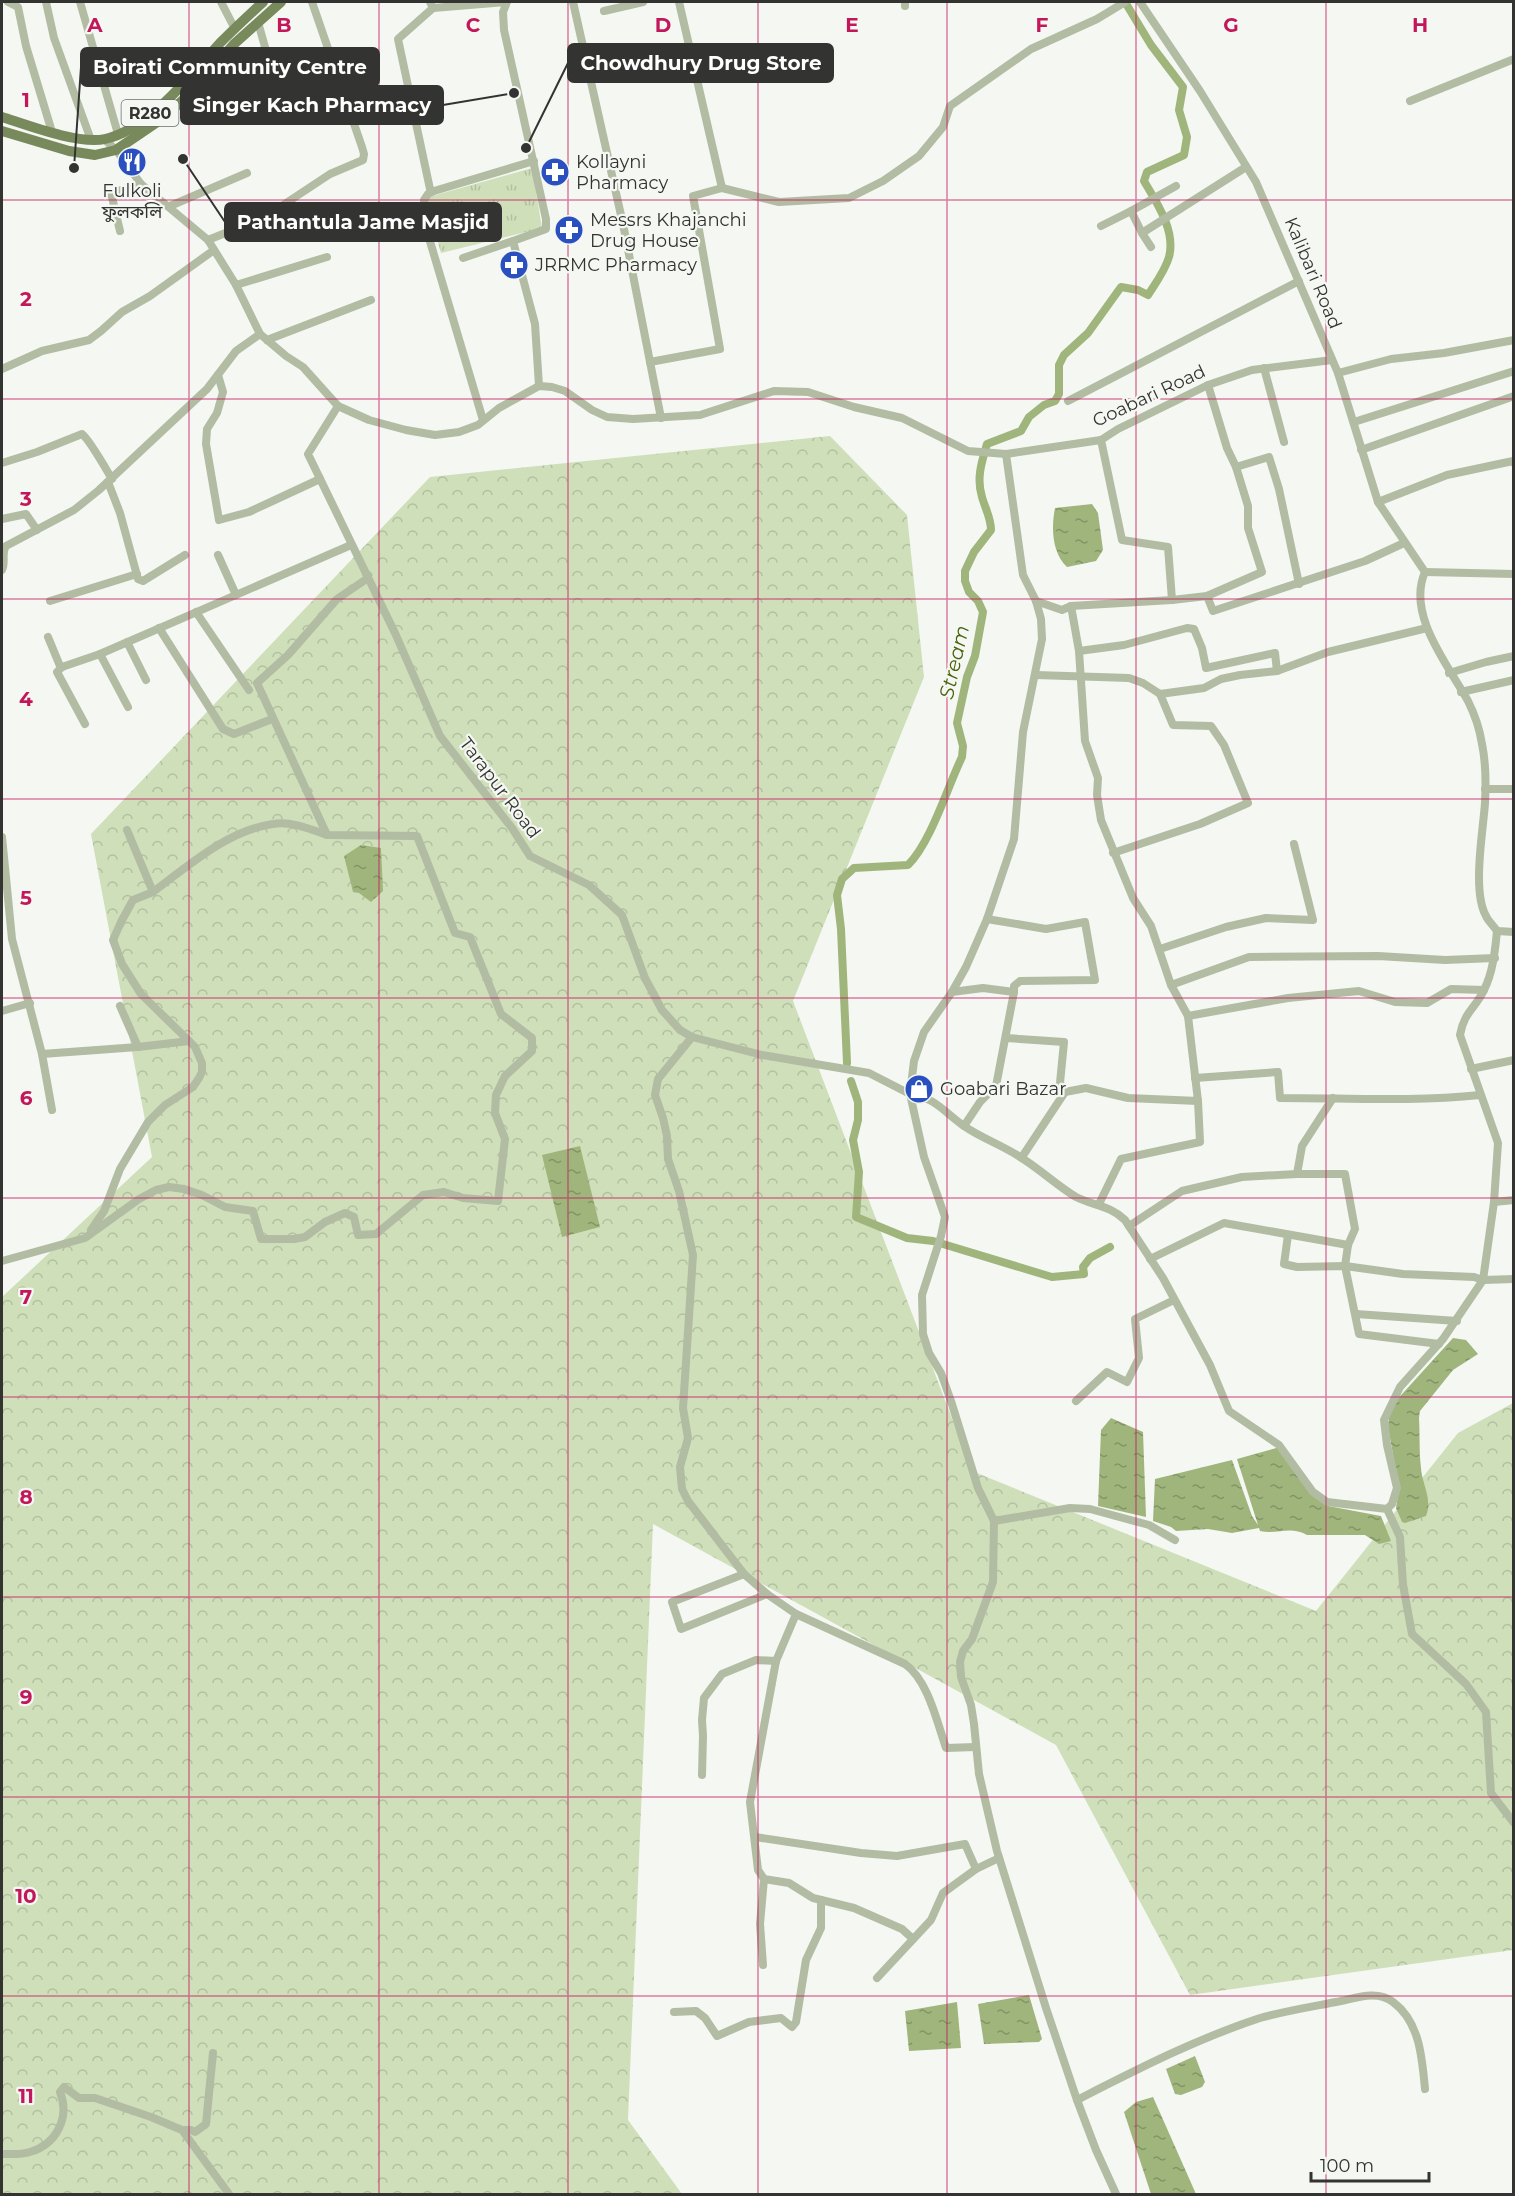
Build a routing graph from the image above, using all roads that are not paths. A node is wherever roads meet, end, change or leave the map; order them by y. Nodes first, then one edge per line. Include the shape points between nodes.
1 (8, 2) edge
2 (46, 2) edge
3 (80, 2) edge
4 (221, 2) edge
5 (263, 2) edge
6 (280, 2) edge
7 (312, 2) edge
8 (506, 2) edge
9 (573, 2) edge
10 (643, 2) edge
11 (679, 2) edge
12 (1140, 2) edge
13 (1123, 3) edge
14 (432, 5) edge
15 (604, 11) dead end
16 (258, 22) junction
17 (235, 29) junction
18 (220, 52) junction
19 (1514, 59) edge
20 (277, 90) dead end
21 (1410, 101) dead end
22 (2, 117) edge
23 (2, 131) edge
24 (52, 132) junction
25 (118, 134) junction
26 (104, 139) junction
27 (91, 140) junction
28 (116, 150) junction
29 (534, 161) junction
30 (1246, 167) junction
31 (247, 173) dead end
32 (141, 184) junction
33 (1176, 186) dead end
34 (722, 188) junction
35 (430, 189) dead end
36 (170, 206) junction
37 (1131, 211) junction
38 (1101, 226) dead end
39 (120, 231) dead end
40 (1142, 233) junction
41 (208, 240) junction
42 (513, 241) junction
43 (1151, 247) dead end
44 (214, 250) junction
45 (327, 257) dead end
46 (463, 258) dead end
47 (1299, 280) junction
48 (236, 285) junction
49 (371, 300) dead end
50 (264, 337) junction
51 (1514, 340) edge
52 (1332, 360) junction
53 (650, 363) junction
54 (1264, 368) junction
55 (2, 369) edge
56 (1514, 371) edge
57 (1338, 373) junction
58 (218, 375) junction
59 (539, 386) junction
60 (1208, 386) junction
61 (1514, 396) edge
62 (1068, 401) dead end
63 (338, 406) junction
64 (661, 418) junction
65 (483, 420) junction
66 (1354, 422) junction
67 (1101, 440) junction
68 (1284, 442) dead end
69 (1360, 450) junction
70 (1006, 454) junction
71 (2, 463) edge
72 (1514, 463) edge
73 (1236, 467) junction
74 (320, 479) junction
75 (110, 480) junction
76 (1378, 502) junction
77 (2, 519) edge
78 (37, 530) junction
79 (1404, 543) junction
80 (351, 545) junction
81 (185, 555) dead end
82 (218, 555) dead end
83 (2, 570) edge
84 (1425, 572) junction
85 (137, 574) junction
86 (1514, 574) edge
87 (368, 578) junction
88 (1299, 584) junction
89 (236, 595) junction
90 (1207, 596) junction
91 (1172, 600) junction
92 (50, 601) dead end
93 (1036, 601) junction
94 (1071, 606) junction
95 (196, 612) junction
96 (159, 628) junction
97 (1427, 628) junction
98 (48, 637) dead end
99 (127, 642) junction
100 (1079, 651) junction
101 (100, 654) junction
102 (1514, 656) edge
103 (62, 667) junction
104 (1277, 671) junction
105 (1449, 673) junction
106 (1036, 675) junction
107 (1080, 676) junction
108 (146, 680) dead end
109 (1514, 680) edge
110 (249, 690) dead end
111 (1461, 692) junction
112 (1160, 693) junction
113 (128, 707) dead end
114 (272, 719) junction
115 (85, 724) dead end
116 (1485, 789) junction
117 (1514, 789) edge
118 (128, 830) dead end
119 (327, 835) junction
120 (2, 839) edge
121 (1294, 844) dead end
122 (1113, 853) junction
123 (153, 892) junction
124 (987, 919) junction
125 (1497, 931) junction
126 (1514, 932) edge
127 (1160, 949) junction
128 (1495, 957) junction
129 (1172, 985) junction
130 (1484, 990) junction
131 (952, 992) junction
132 (1014, 992) junction
133 (30, 1003) junction
134 (120, 1006) dead end
135 (2, 1011) edge
136 (1188, 1016) junction
137 (692, 1037) junction
138 (1005, 1038) junction
139 (189, 1041) junction
140 (138, 1047) junction
141 (42, 1054) junction
142 (1514, 1060) edge
143 (1471, 1070) junction
144 (1195, 1078) junction
145 (1065, 1092) junction
146 (910, 1094) junction
147 (1480, 1095) junction
148 (1333, 1098) junction
149 (1198, 1101) junction
150 (52, 1110) dead end
151 (964, 1126) junction
152 (1022, 1157) junction
153 (1296, 1174) junction
154 (1514, 1200) edge
155 (1494, 1202) junction
156 (1100, 1204) junction
157 (1129, 1226) junction
158 (1288, 1235) junction
159 (85, 1238) junction
160 (1348, 1245) junction
161 (1150, 1259) junction
162 (2, 1261) edge
163 (1345, 1266) junction
164 (1514, 1279) edge
165 (1483, 1280) junction
166 (1174, 1300) junction
167 (1356, 1314) junction
168 (1457, 1321) junction
169 (1439, 1344) junction
170 (1076, 1401) dead end
171 (1388, 1509) junction
172 (994, 1521) junction
173 (1175, 1540) dead end
174 (744, 1574) junction
175 (767, 1594) junction
176 (796, 1614) junction
177 (776, 1661) junction
178 (975, 1747) junction
179 (702, 1775) dead end
180 (1514, 1823) edge
181 (755, 1837) junction
182 (999, 1858) junction
183 (976, 1869) junction
184 (764, 1879) junction
185 (821, 1900) junction
186 (913, 1939) junction
187 (763, 1965) dead end
188 (877, 1978) dead end
189 (674, 2012) dead end
190 (213, 2053) dead end
191 (1425, 2089) dead end
192 (1077, 2100) junction
193 (182, 2130) junction
194 (2, 2154) edge
195 (229, 2194) edge
196 (1116, 2194) edge

1 - 24 street via 18,7
2 - 27 street via 54,38
3 - 25 street
4 - 17 street
5 - 17 main road, R280
6 - 16 main road, R280
7 - 41 street via 362,147 363,160 330,174 265,217
8 - 14 street
8 - 29 street via 504,30
9 - 53 street
10 - 15 street
11 - 34 street
12 - 30 street, Kalibari Road
13 - 34 street via 1031,49 950,106 943,127 920,156 884,181 849,198 779,202
14 - 35 street via 398,39
16 - 18 main road, R280
16 - 20 street
17 - 18 main road, R280
18 - 25 main road, R280 via 140,123
18 - 28 main road, R280 via 193,91 163,118
19 - 21 street
22 - 24 main road, R280
23 - 28 main road, R280 via 69,151 95,155
24 - 27 main road, R280
25 - 26 main road, R280
26 - 27 main road, R280
26 - 28 street
28 - 32 street
29 - 42 street via 546,230
29 - 65 street via 434,191 424,200 429,238
30 - 40 street
30 - 47 street, Kalibari Road
31 - 36 street
32 - 36 street
32 - 39 street via 111,194
33 - 37 street
34 - 53 street via 693,196 720,349
36 - 41 street
37 - 38 street
37 - 40 street
40 - 43 street
41 - 44 street
42 - 46 street
42 - 59 street via 535,324
44 - 48 street
44 - 55 street via 122,312 89,340 42,351
45 - 48 street
47 - 52 street, Kalibari Road
47 - 62 street
48 - 50 street
49 - 50 street
50 - 58 street via 236,351
50 - 63 street via 303,367
51 - 57 street via 1391,358
52 - 54 street, Goabari Road
52 - 57 street, Kalibari Road
53 - 64 street
54 - 60 street, Goabari Road
54 - 68 street
56 - 66 street
57 - 66 street, Kalibari Road
58 - 74 street via 223,392 207,429 206,444 219,520 249,512
58 - 75 street
59 - 64 street via 565,392 607,417
59 - 65 street
60 - 67 street, Goabari Road
60 - 73 street
61 - 69 street
63 - 65 street via 369,420 435,435 459,432
63 - 74 street, Tarapur Road via 308,454
64 - 70 street, Goabari Road via 700,415 774,391 808,392 902,418 968,451
66 - 69 street, Kalibari Road
67 - 70 street, Goabari Road
67 - 91 street via 1122,540 1168,547
69 - 76 street, Kalibari Road
70 - 93 street via 1023,576
71 - 75 street via 82,434
72 - 76 street via 1447,476
73 - 88 street via 1269,457
73 - 90 street via 1248,506 1248,528 1262,572
74 - 80 street, Tarapur Road
75 - 78 street via 74,510
75 - 85 street
76 - 79 street, Kalibari Road
77 - 78 street via 26,514
78 - 83 street via 6,546
79 - 84 street, Kalibari Road
79 - 88 street
80 - 87 street, Tarapur Road
80 - 89 street
81 - 85 street via 143,581
82 - 89 street
84 - 86 street
84 - 97 street via 1421,582 1422,611
85 - 92 street
87 - 114 street via 337,599 288,655 257,683
87 - 137 street, Tarapur Road via 441,736 530,856 589,885 622,915 645,978 662,1010
88 - 90 street via 1213,611
89 - 95 street
90 - 91 street
91 - 94 street
93 - 94 street via 1062,610
93 - 106 street via 1042,639
94 - 100 street
95 - 96 street
95 - 110 street
96 - 99 street
96 - 114 street via 223,729 234,734
97 - 104 street via 1328,652
97 - 105 street
98 - 103 street
99 - 101 street
99 - 108 street
100 - 104 street via 1124,645 1187,628 1194,629 1206,668 1275,653
100 - 107 street
101 - 103 street
101 - 113 street
102 - 105 street
103 - 115 street via 57,672
104 - 112 street via 1240,675 1204,688
105 - 111 street
106 - 107 street
106 - 124 street via 1023,732 1014,839
107 - 112 street via 1129,678
107 - 122 street via 1085,741 1098,778 1101,820
109 - 111 street
111 - 116 street via 1468,700 1482,743
112 - 122 street via 1173,725 1211,726 1224,745 1248,803 1200,824
114 - 119 street
116 - 117 street
116 - 125 street via 1480,898
118 - 123 street
119 - 123 street via 287,824 252,829 226,841
119 - 159 street via 417,836 455,933 470,937 501,1014 532,1038 532,1051 505,1076 496,1095 495,1113 505,1139 498,1201 444,1192 423,1196 376,1234 358,1235 354,1217 345,1213 304,1237 261,1239 253,1211 225,1207 202,1195 169,1187 139,1199
120 - 133 street via 12,939
121 - 127 street via 1313,920 1266,918
122 - 127 street
123 - 139 street via 133,900 113,940 122,964 141,994
124 - 131 street
124 - 132 street via 1046,929 1085,922 1095,980 1020,981
125 - 126 street
125 - 128 street
127 - 129 street
128 - 129 street via 1249,957
128 - 130 street
129 - 136 street
130 - 136 street via 1451,989 1426,1003 1395,1002 1359,991 1288,998
130 - 143 street via 1462,1021 1460,1035
131 - 132 street via 983,988
131 - 146 street via 924,1032 914,1061
132 - 138 street
133 - 135 street
133 - 141 street
134 - 140 street
136 - 144 street
137 - 146 street, Tarapur Road via 762,1055 869,1073
137 - 174 street via 658,1079 655,1095 693,1255 683,1408 688,1438 680,1467 682,1489
138 - 145 street via 1064,1042 1060,1083
138 - 151 street via 996,1086
139 - 140 street
139 - 159 street via 202,1063 200,1078 148,1122 120,1169 104,1211
140 - 141 street
141 - 150 street
142 - 143 street
143 - 147 street
144 - 148 street via 1278,1072 1280,1098
144 - 149 street
145 - 149 street via 1086,1088 1128,1098
145 - 152 street
146 - 151 street, Tarapur Road via 948,1110
146 - 172 street via 924,1157 945,1217 922,1295 923,1334 941,1373 978,1488
147 - 148 street via 1420,1100
147 - 155 street via 1498,1143
148 - 153 street via 1302,1146
149 - 156 street via 1200,1142 1120,1159
151 - 152 street, Tarapur Road
152 - 156 street, Tarapur Road via 1079,1198
153 - 157 street via 1242,1177 1182,1191
153 - 160 street via 1345,1174 1355,1229
154 - 155 street
155 - 165 street
156 - 157 street, Tarapur Road via 1118,1213
157 - 161 street, Tarapur Road
158 - 160 street
158 - 161 street via 1224,1223
158 - 163 street via 1284,1264
159 - 162 street
160 - 163 street
161 - 166 street, Tarapur Road
163 - 165 street
163 - 167 street
164 - 165 street
165 - 168 street
166 - 170 street via 1135,1319 1139,1358 1127,1382 1107,1372
166 - 171 street, Tarapur Road via 1210,1365 1229,1411 1279,1445 1313,1492 1327,1502
167 - 168 street
167 - 169 street via 1359,1334
168 - 169 street
169 - 171 street via 1400,1387 1384,1420 1397,1488
171 - 180 street via 1400,1537 1402,1585 1412,1634 1466,1684 1486,1712 1491,1793
172 - 173 street via 1070,1508 1090,1509 1149,1525
172 - 178 street via 993,1582 960,1662 971,1705
174 - 175 street
174 - 175 street via 672,1602 681,1629
175 - 176 street
176 - 177 street
176 - 178 street via 915,1671 946,1748
177 - 179 street via 756,1660 722,1674 704,1698
177 - 181 street via 750,1802
178 - 182 street
181 - 183 street via 897,1856 965,1844
181 - 184 street via 758,1870
182 - 183 street
182 - 192 street
183 - 186 street via 943,1893 931,1920
184 - 185 street via 789,1883
184 - 187 street via 760,1924
185 - 186 street via 854,1908 902,1929
185 - 189 street via 820,1928 806,1960 792,2027 782,2018 749,2022 717,2036 696,2011
186 - 188 street
190 - 193 street via 206,2124 195,2132
191 - 192 street via 1422,2054 1410,2023 1392,2001 1373,1994 1261,2018 1144,2066
192 - 196 street
193 - 194 street via 95,2098 80,2098 64,2087 60,2092 63,2121 56,2134 30,2152
193 - 195 street

